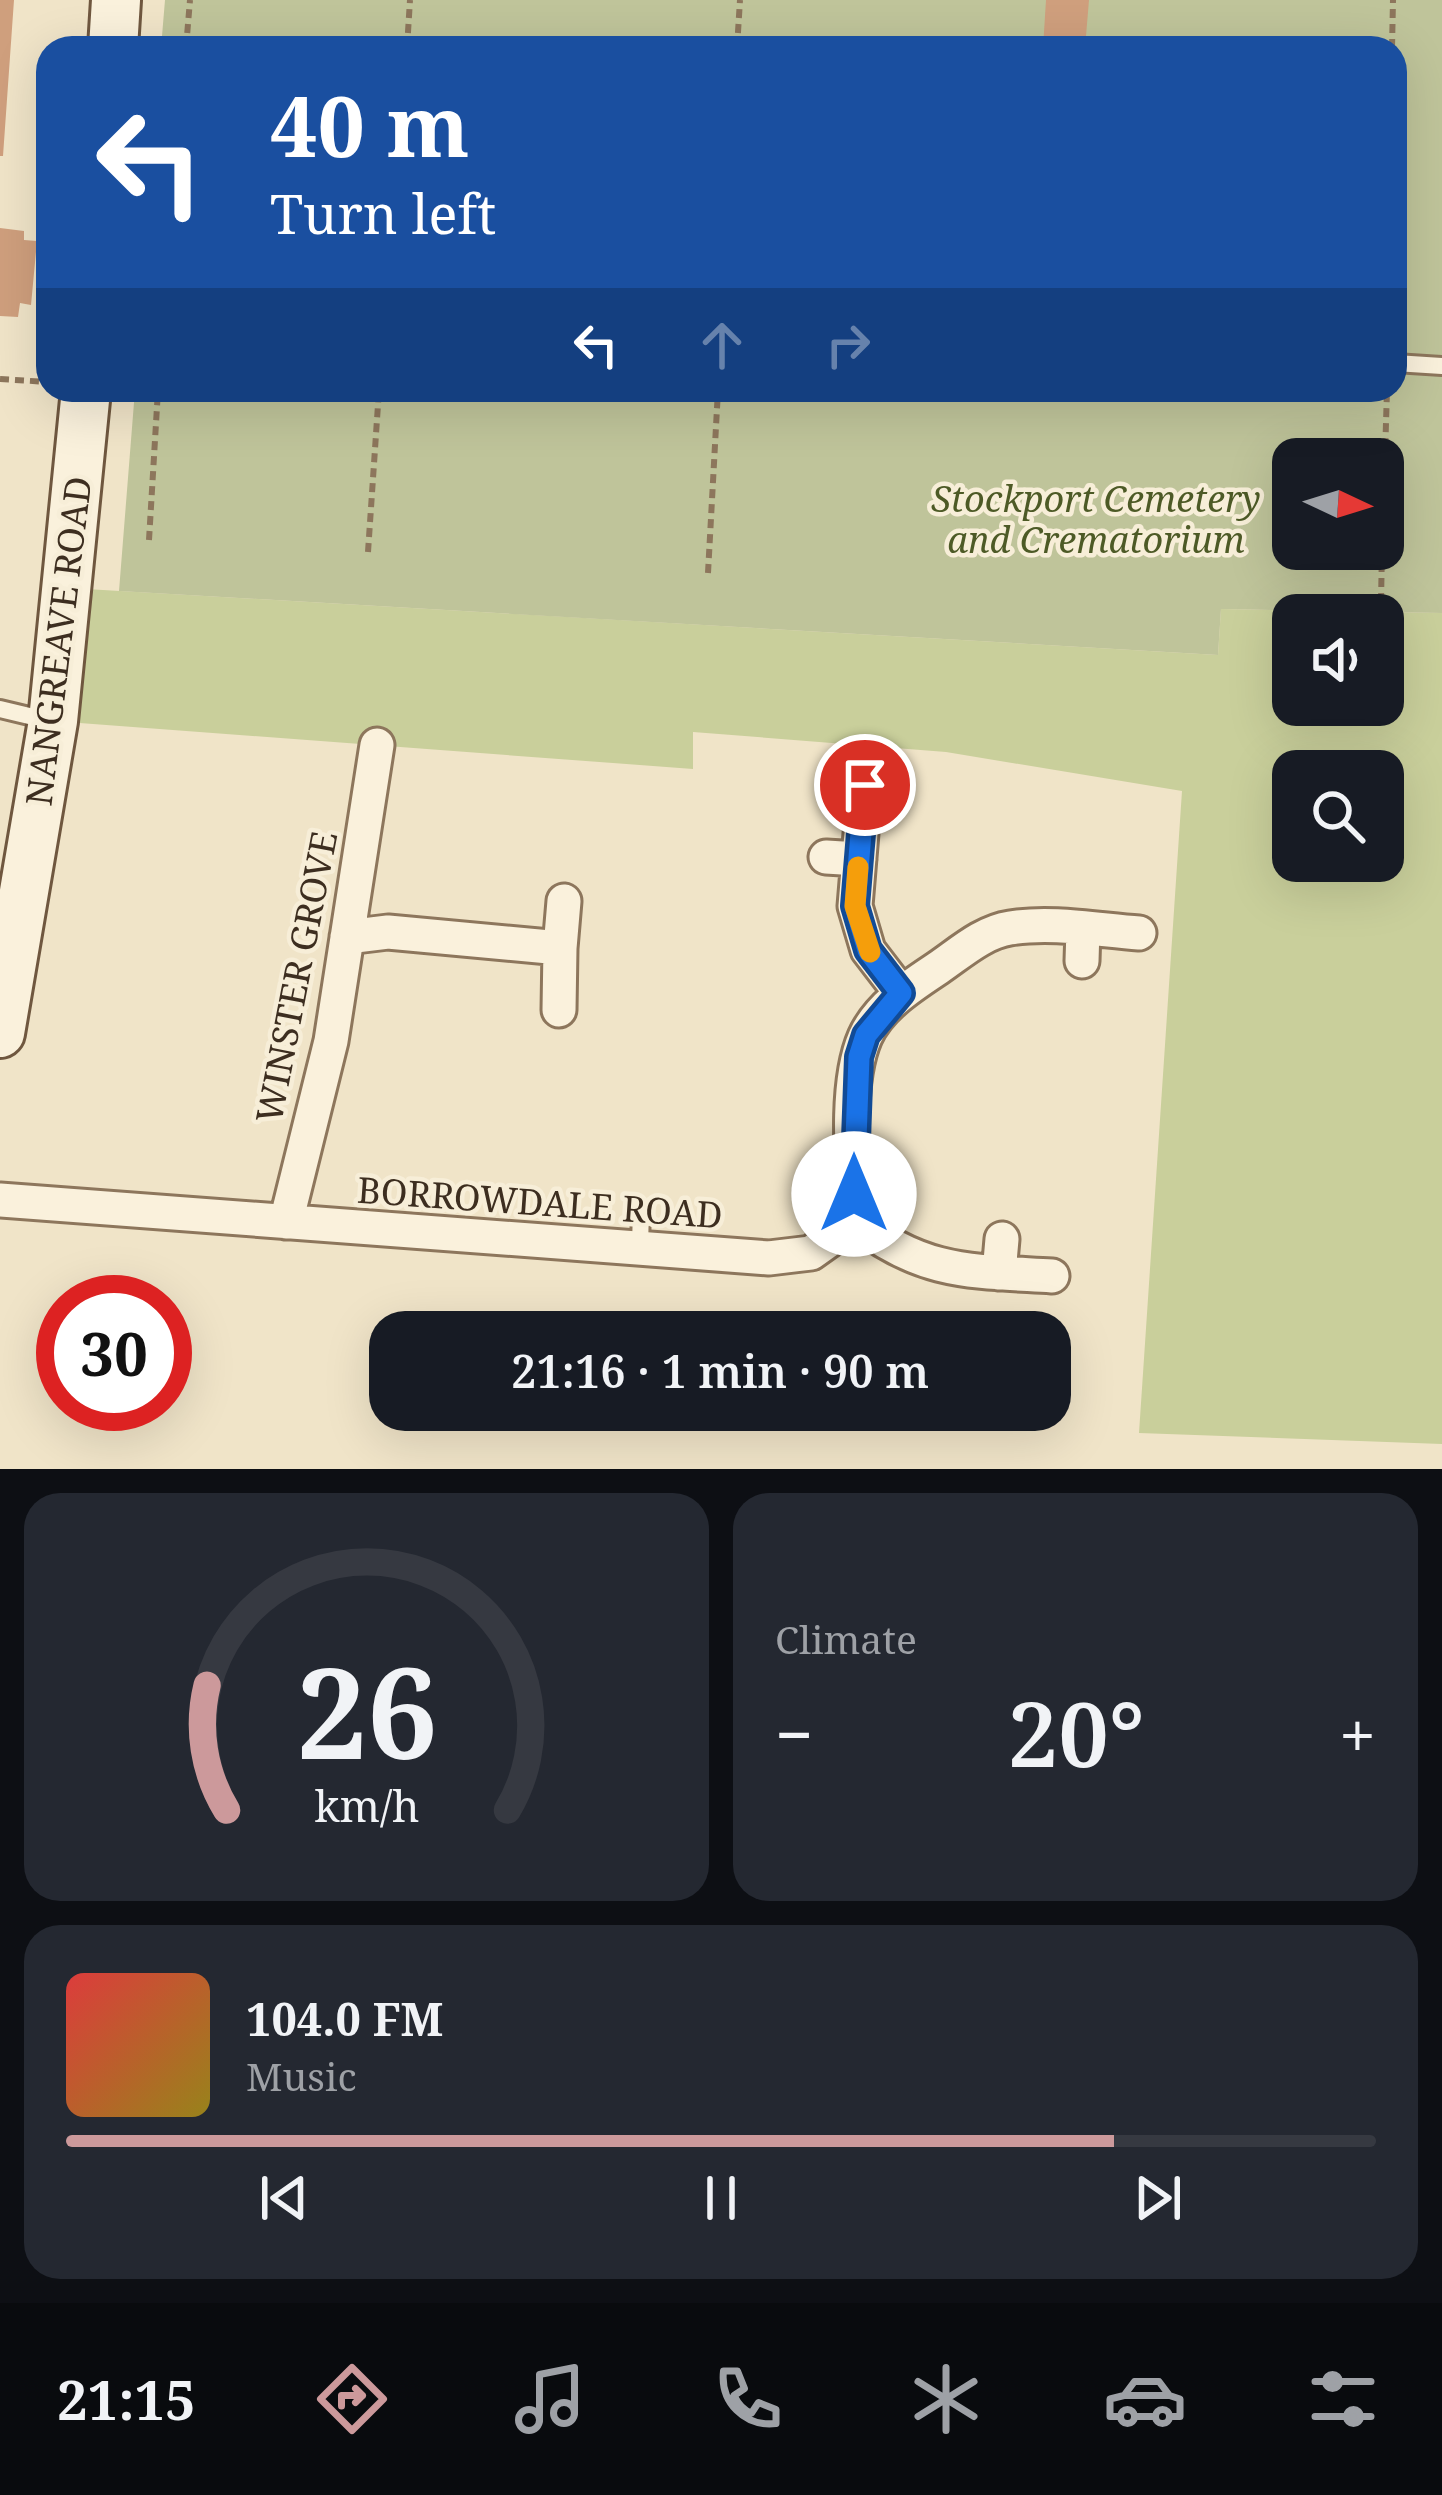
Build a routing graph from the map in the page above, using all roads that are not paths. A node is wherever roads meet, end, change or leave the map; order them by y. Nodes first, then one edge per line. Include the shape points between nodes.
1 (116, 0) edge
2 (114, 36) edge
3 (1407, 364) edge
4 (1442, 366) edge
5 (85, 402) edge
6 (0, 709) edge
7 (53, 721) junction
8 (377, 745) dead end
9 (865, 785) dead end
10 (564, 901) dead end
11 (1139, 933) dead end
12 (347, 937) junction
13 (560, 947) junction
14 (901, 993) junction
15 (559, 1010) dead end
16 (0, 1033) edge
17 (0, 1200) edge
18 (641, 1209) dead end
19 (856, 1221) junction
20 (286, 1222) junction
21 (640, 1246) junction
22 (1052, 1276) dead end

1 - 2 main road
3 - 4 lane
5 - 7 main road, NANGREAVE ROAD
6 - 7 lane
7 - 16 main road, NANGREAVE ROAD
8 - 12 street, WINSTER GROVE
9 - 14 street via 843,858 868,950
10 - 13 street
11 - 14 street via 1083,945 1027,926 1004,928
12 - 13 street via 388,932
12 - 20 street, WINSTER GROVE via 331,1041
13 - 15 street
14 - 19 street via 866,1035 859,1057
17 - 20 street, BORROWDALE ROAD
18 - 21 lane
19 - 21 street, BORROWDALE ROAD via 811,1253 783,1257
19 - 22 street via 948,1269 1000,1256
20 - 21 street, BORROWDALE ROAD

